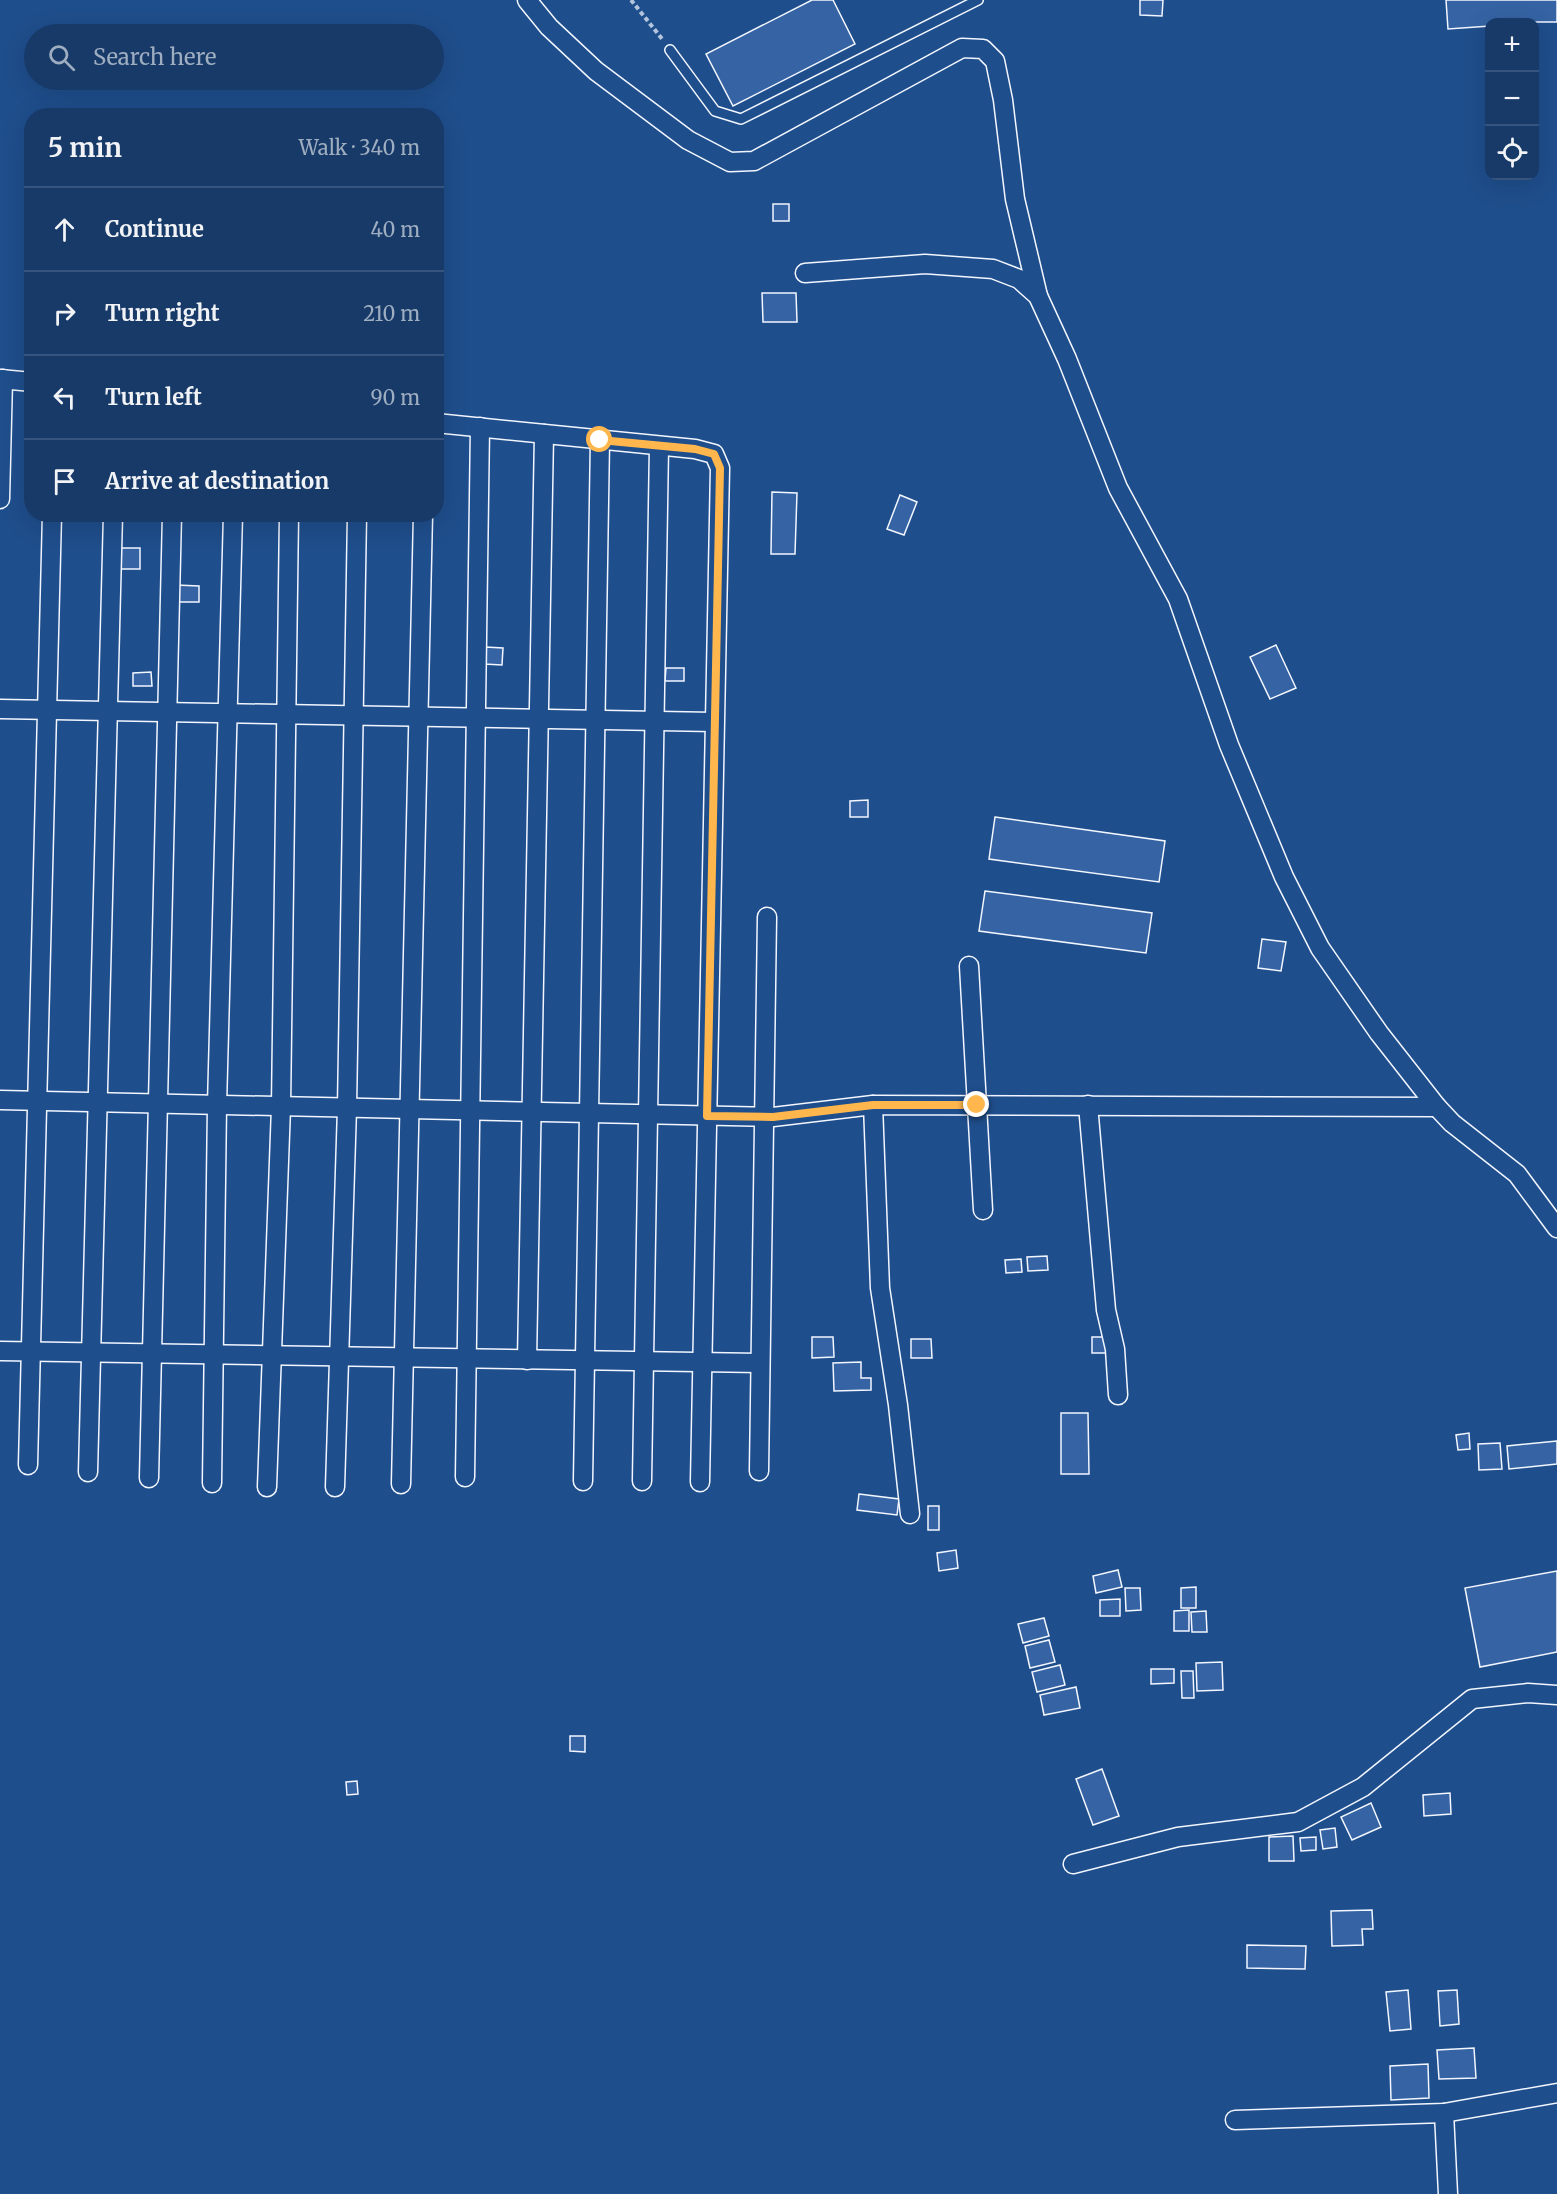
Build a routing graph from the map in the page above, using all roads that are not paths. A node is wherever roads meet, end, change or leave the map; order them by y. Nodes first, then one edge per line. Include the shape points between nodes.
1 (527, 0) edge
2 (978, 0) edge
3 (670, 50) road end
4 (805, 273) dead end
5 (1038, 296) junction
6 (2, 379) edge
7 (24, 381) edge
8 (444, 424) edge
9 (480, 427) junction
10 (544, 434) junction
11 (600, 440) junction
12 (659, 446) junction
13 (0, 499) edge
14 (52, 522) edge
15 (113, 522) edge
16 (172, 522) edge
17 (233, 522) edge
18 (290, 522) edge
19 (357, 522) edge
20 (423, 522) edge
21 (0, 709) edge
22 (46, 710) junction
23 (108, 711) junction
24 (166, 712) junction
25 (227, 713) junction
26 (285, 714) junction
27 (354, 716) junction
28 (419, 717) junction
29 (476, 718) junction
30 (538, 719) junction
31 (596, 720) junction
32 (655, 721) junction
33 (714, 722) junction
34 (767, 917) dead end
35 (969, 966) dead end
36 (0, 1100) edge
37 (37, 1101) junction
38 (98, 1103) junction
39 (159, 1104) junction
40 (217, 1105) junction
41 (873, 1105) junction
42 (977, 1105) junction
43 (1088, 1105) junction
44 (280, 1107) junction
45 (1437, 1107) junction
46 (347, 1108) junction
47 (410, 1109) junction
48 (470, 1111) junction
49 (531, 1112) junction
50 (590, 1113) junction
51 (648, 1114) junction
52 (707, 1116) junction
53 (765, 1117) junction
54 (983, 1210) dead end
55 (1557, 1228) edge
56 (0, 1351) edge
57 (31, 1352) junction
58 (92, 1353) junction
59 (152, 1354) junction
60 (214, 1355) junction
61 (272, 1356) junction
62 (339, 1357) junction
63 (404, 1358) junction
64 (466, 1359) junction
65 (527, 1360) junction
66 (585, 1361) junction
67 (644, 1362) junction
68 (702, 1363) junction
69 (760, 1363) junction
70 (1118, 1395) dead end
71 (28, 1465) dead end
72 (759, 1471) dead end
73 (88, 1472) dead end
74 (465, 1477) dead end
75 (149, 1478) dead end
76 (583, 1481) dead end
77 (642, 1481) dead end
78 (700, 1482) dead end
79 (212, 1484) dead end
80 (401, 1484) dead end
81 (267, 1487) dead end
82 (336, 1487) dead end
83 (910, 1515) dead end
84 (1557, 1695) edge
85 (1073, 1864) dead end
86 (1557, 2093) edge
87 (1444, 2113) junction
88 (1235, 2120) dead end
89 (1448, 2194) edge

1 - 5 street via 549,27 596,71 688,140 730,162 754,160 962,48 983,49 995,61 1015,199
2 - 3 lane via 741,119 715,111
4 - 5 street via 925,264 993,269 1019,279
5 - 45 street via 1118,488 1178,599 1229,745 1284,877 1320,948
6 - 7 street
6 - 13 street
8 - 9 street
9 - 10 street
9 - 29 street
10 - 11 street
10 - 30 street
11 - 12 street
11 - 31 street
12 - 32 street
12 - 33 street via 714,454 720,468
14 - 22 street
15 - 23 street
16 - 24 street
17 - 25 street
18 - 26 street
19 - 27 street
20 - 28 street
21 - 22 street
22 - 23 street
22 - 37 street
23 - 24 street
23 - 38 street
24 - 25 street
24 - 39 street
25 - 26 street
25 - 40 street
26 - 27 street
26 - 44 street
27 - 28 street
27 - 46 street
28 - 29 street
28 - 47 street
29 - 30 street
29 - 48 street
30 - 31 street
30 - 49 street
31 - 32 street
31 - 50 street
32 - 33 street
32 - 51 street
33 - 52 street
34 - 53 street
35 - 42 street
36 - 37 street
37 - 38 street
37 - 57 street
38 - 39 street
38 - 58 street
39 - 40 street
39 - 59 street
40 - 44 street
40 - 60 street
41 - 42 street
41 - 53 street
41 - 83 street via 880,1288
42 - 43 street
42 - 54 street
43 - 45 street
43 - 70 street via 1106,1310 1115,1349
44 - 46 street
44 - 61 street
45 - 55 street via 1517,1174
46 - 47 street
46 - 62 street
47 - 48 street
47 - 63 street
48 - 49 street
48 - 64 street
49 - 50 street
49 - 65 street
50 - 51 street
50 - 66 street
51 - 52 street
51 - 67 street
52 - 53 street
52 - 68 street
53 - 69 street
56 - 57 street
57 - 58 street
57 - 71 street
58 - 59 street
58 - 73 street
59 - 60 street
59 - 75 street
60 - 61 street
60 - 79 street
61 - 62 street
61 - 81 street
62 - 63 street
62 - 82 street
63 - 64 street
63 - 80 street
64 - 65 street
64 - 74 street
65 - 66 street
66 - 67 street
66 - 76 street
67 - 68 street
67 - 77 street
68 - 69 street
68 - 78 street
69 - 72 street
84 - 85 street via 1528,1693 1472,1699 1364,1787 1298,1822 1178,1837
86 - 87 street
87 - 88 street
87 - 89 street

